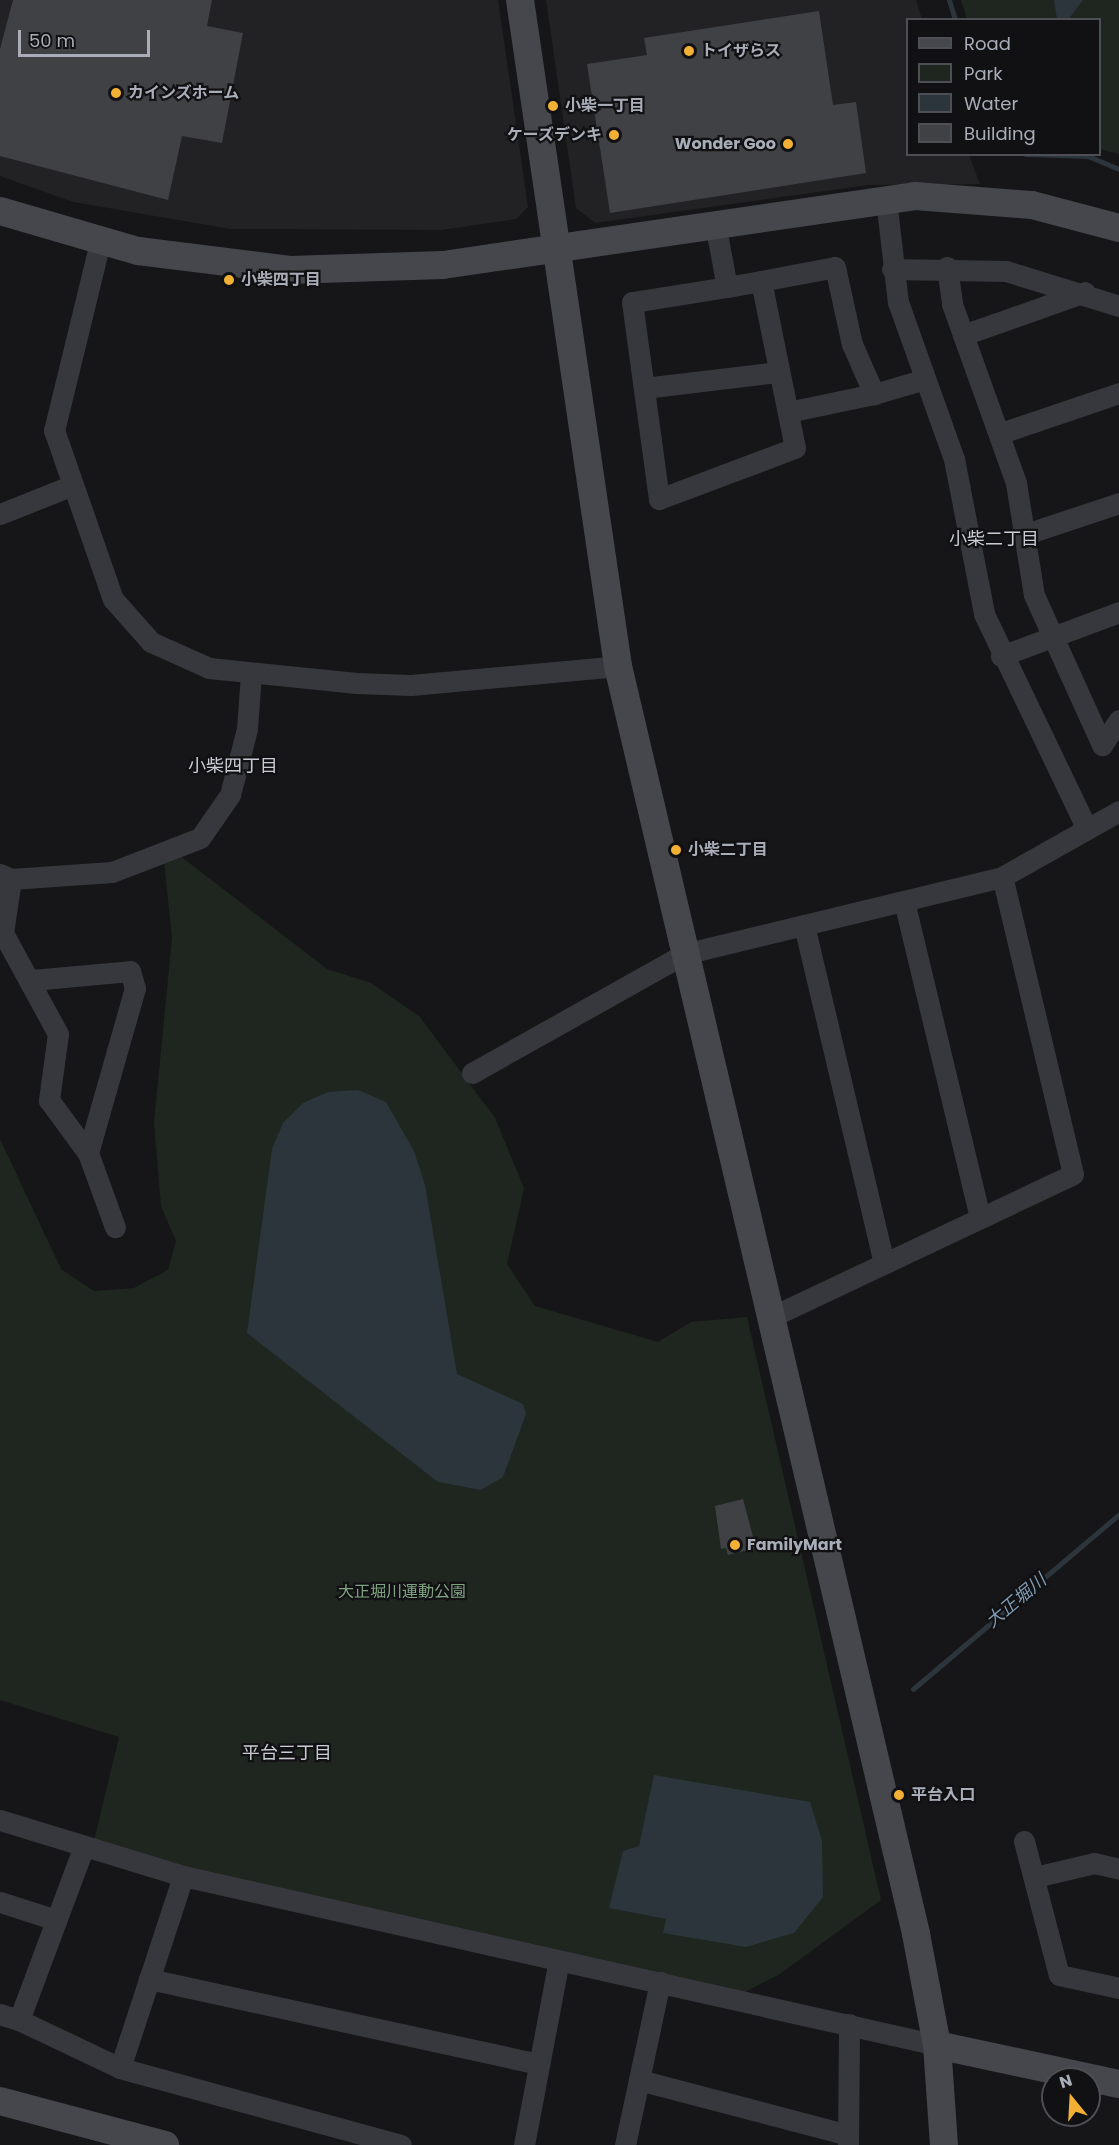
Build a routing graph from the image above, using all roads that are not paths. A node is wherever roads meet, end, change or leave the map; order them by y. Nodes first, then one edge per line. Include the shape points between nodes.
1 (520, 0) edge
2 (886, 199) junction
3 (0, 211) edge
4 (715, 223) junction
5 (1119, 228) edge
6 (100, 242) junction
7 (556, 247) junction
8 (947, 267) junction
9 (892, 269) junction
10 (761, 280) junction
11 (727, 287) junction
12 (1084, 292) junction
13 (1119, 306) edge
14 (963, 335) junction
15 (779, 372) junction
16 (922, 380) junction
17 (644, 388) junction
18 (1119, 393) edge
19 (874, 394) junction
20 (788, 412) junction
21 (1001, 433) junction
22 (70, 486) junction
23 (1119, 503) edge
24 (0, 514) edge
25 (1023, 535) junction
26 (1119, 612) edge
27 (1050, 636) junction
28 (1001, 656) junction
29 (618, 666) junction
30 (251, 673) junction
31 (1119, 720) edge
32 (1119, 811) edge
33 (1087, 829) junction
34 (5, 876) edge
35 (1002, 877) junction
36 (904, 901) junction
37 (804, 925) junction
38 (684, 954) junction
39 (32, 980) junction
40 (472, 1073) dead end
41 (88, 1153) junction
42 (980, 1218) junction
43 (115, 1227) dead end
44 (884, 1264) junction
45 (769, 1318) junction
46 (0, 1820) edge
47 (1024, 1841) dead end
48 (84, 1846) junction
49 (1119, 1869) edge
50 (183, 1876) junction
51 (1035, 1877) junction
52 (0, 1902) edge
53 (56, 1920) junction
54 (559, 1959) junction
55 (149, 1979) junction
56 (660, 1982) junction
57 (1119, 1988) edge
58 (10, 2017) edge
59 (849, 2024) junction
60 (937, 2045) junction
61 (539, 2064) junction
62 (120, 2068) junction
63 (639, 2080) junction
64 (1119, 2084) edge
65 (0, 2101) edge
66 (848, 2140) edge
67 (165, 2145) edge
68 (401, 2145) edge
69 (524, 2145) edge
70 (625, 2145) edge
71 (944, 2145) edge

1 - 7 street
2 - 4 street
2 - 5 street via 991,200
2 - 9 street
3 - 6 street
4 - 7 street
4 - 11 street
6 - 7 street via 183,259 290,270 443,265
6 - 22 street via 54,430
7 - 29 street
8 - 9 street
8 - 12 street via 1006,271
8 - 14 street
9 - 16 street
10 - 11 street
10 - 15 street
10 - 19 street via 835,267 852,344
11 - 17 street via 632,302
12 - 13 street
12 - 14 street
14 - 21 street
15 - 17 street
15 - 20 street
16 - 19 street
16 - 28 street via 954,459 978,593
17 - 20 street via 658,499 795,448
18 - 21 street
19 - 20 street
21 - 25 street
22 - 24 street
22 - 30 street via 113,599 131,624 176,657 208,668
23 - 25 street
25 - 27 street via 1034,595
26 - 27 street
27 - 28 street
27 - 31 street via 1102,745
28 - 33 street
29 - 30 street via 411,685
29 - 38 street
30 - 34 street via 247,729 230,795 200,838 112,873
32 - 33 street
33 - 35 street
34 - 39 street via 3,933
35 - 36 street
35 - 42 street via 1073,1174
36 - 37 street
36 - 42 street
37 - 38 street
37 - 44 street
38 - 40 street
38 - 45 street
39 - 41 street via 58,1034 49,1100
39 - 41 street via 130,971 135,988
41 - 43 street
42 - 44 street
44 - 45 street
45 - 60 street via 900,1866
46 - 48 street
47 - 51 street
48 - 50 street
48 - 53 street
49 - 51 street via 1094,1863
50 - 54 street
50 - 55 street
51 - 57 street via 1059,1975
52 - 53 street
53 - 58 street
54 - 56 street
54 - 61 street
55 - 61 street
55 - 62 street
56 - 59 street
56 - 63 street
58 - 62 street
59 - 60 street
59 - 66 street
60 - 64 street
60 - 71 street
61 - 69 street
62 - 68 street
63 - 66 street
63 - 70 street
65 - 67 street

